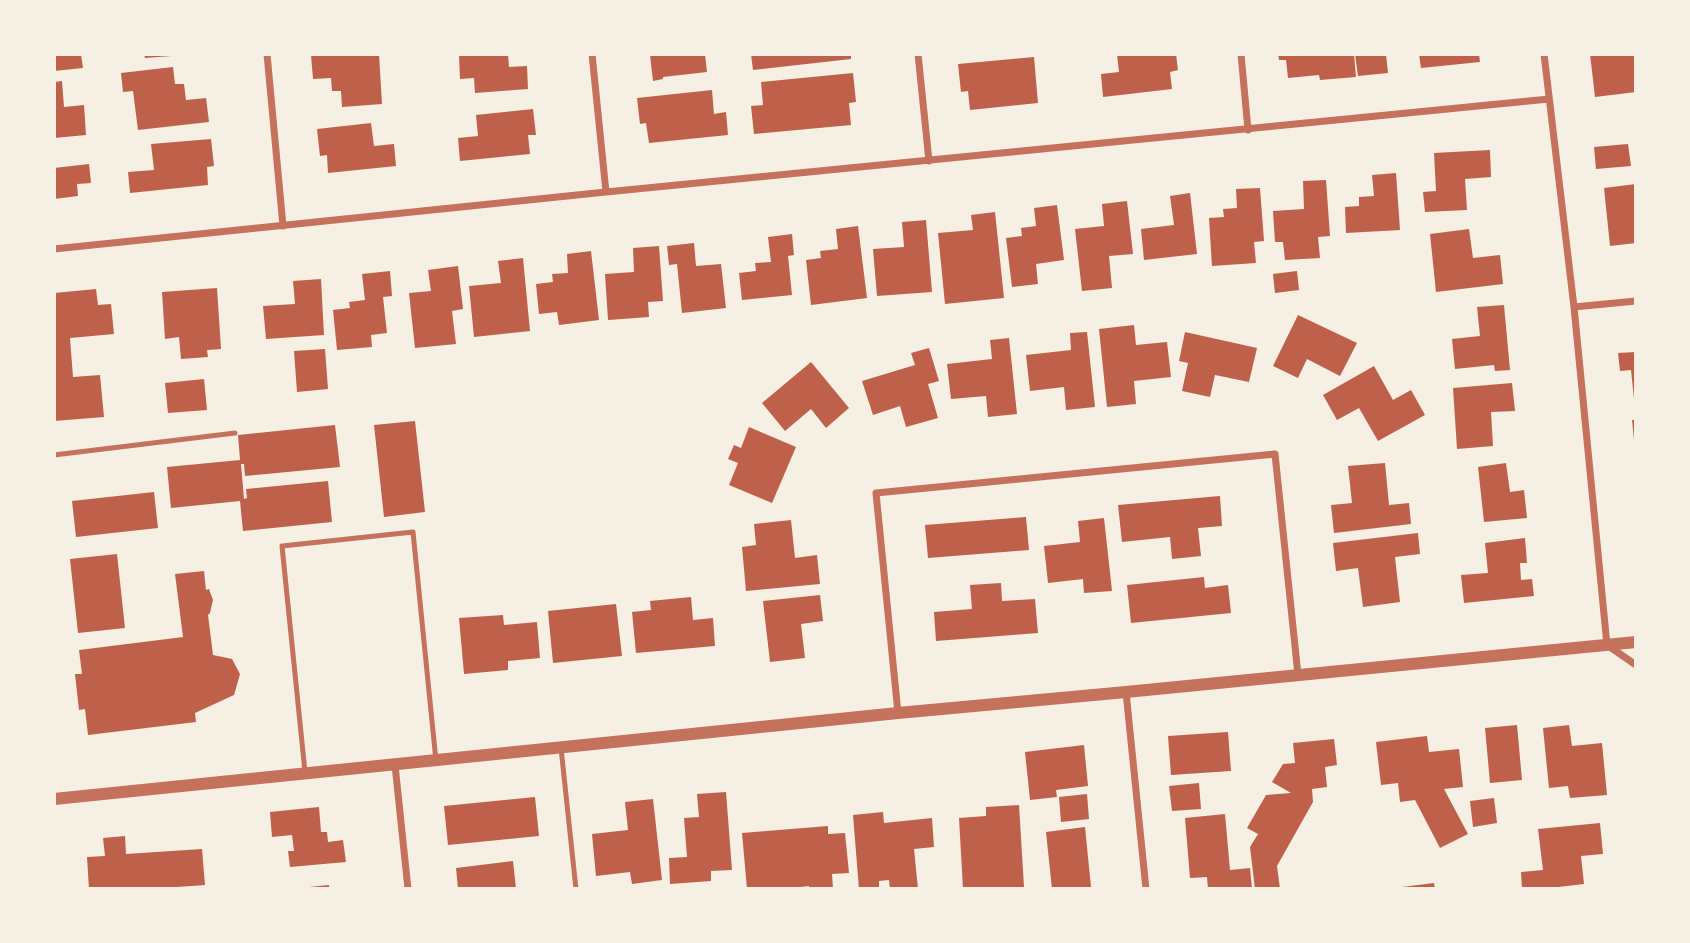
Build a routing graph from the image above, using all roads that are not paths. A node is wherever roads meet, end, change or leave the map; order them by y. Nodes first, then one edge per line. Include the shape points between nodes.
1 (267, 54) edge
2 (592, 54) edge
3 (918, 54) edge
4 (1241, 54) edge
5 (1545, 54) edge
6 (1549, 99) junction
7 (1248, 130) junction
8 (929, 161) junction
9 (606, 192) junction
10 (283, 226) junction
11 (54, 249) edge
12 (1636, 301) edge
13 (1574, 307) junction
14 (235, 433) dead end
15 (54, 456) edge
16 (1636, 642) edge
17 (1607, 645) junction
18 (1636, 665) edge
19 (1298, 675) junction
20 (1126, 692) junction
21 (898, 713) junction
22 (561, 748) junction
23 (436, 761) junction
24 (395, 765) junction
25 (305, 774) junction
26 (54, 799) edge
27 (408, 889) edge
28 (576, 889) edge
29 (1146, 889) edge

1 - 10 street
2 - 9 street
3 - 8 street
4 - 7 street
5 - 6 street
6 - 7 street
6 - 13 street
7 - 8 street
8 - 9 street
9 - 10 street
10 - 11 street
12 - 13 street
13 - 17 street
14 - 15 lane
16 - 17 street
17 - 18 street
17 - 19 street
19 - 20 street
19 - 21 street via 1275,454 876,493
20 - 21 street
20 - 29 street
21 - 22 street
22 - 23 street
22 - 28 lane
23 - 24 street
23 - 25 lane via 413,532 282,546
24 - 25 street
24 - 27 street
25 - 26 street

